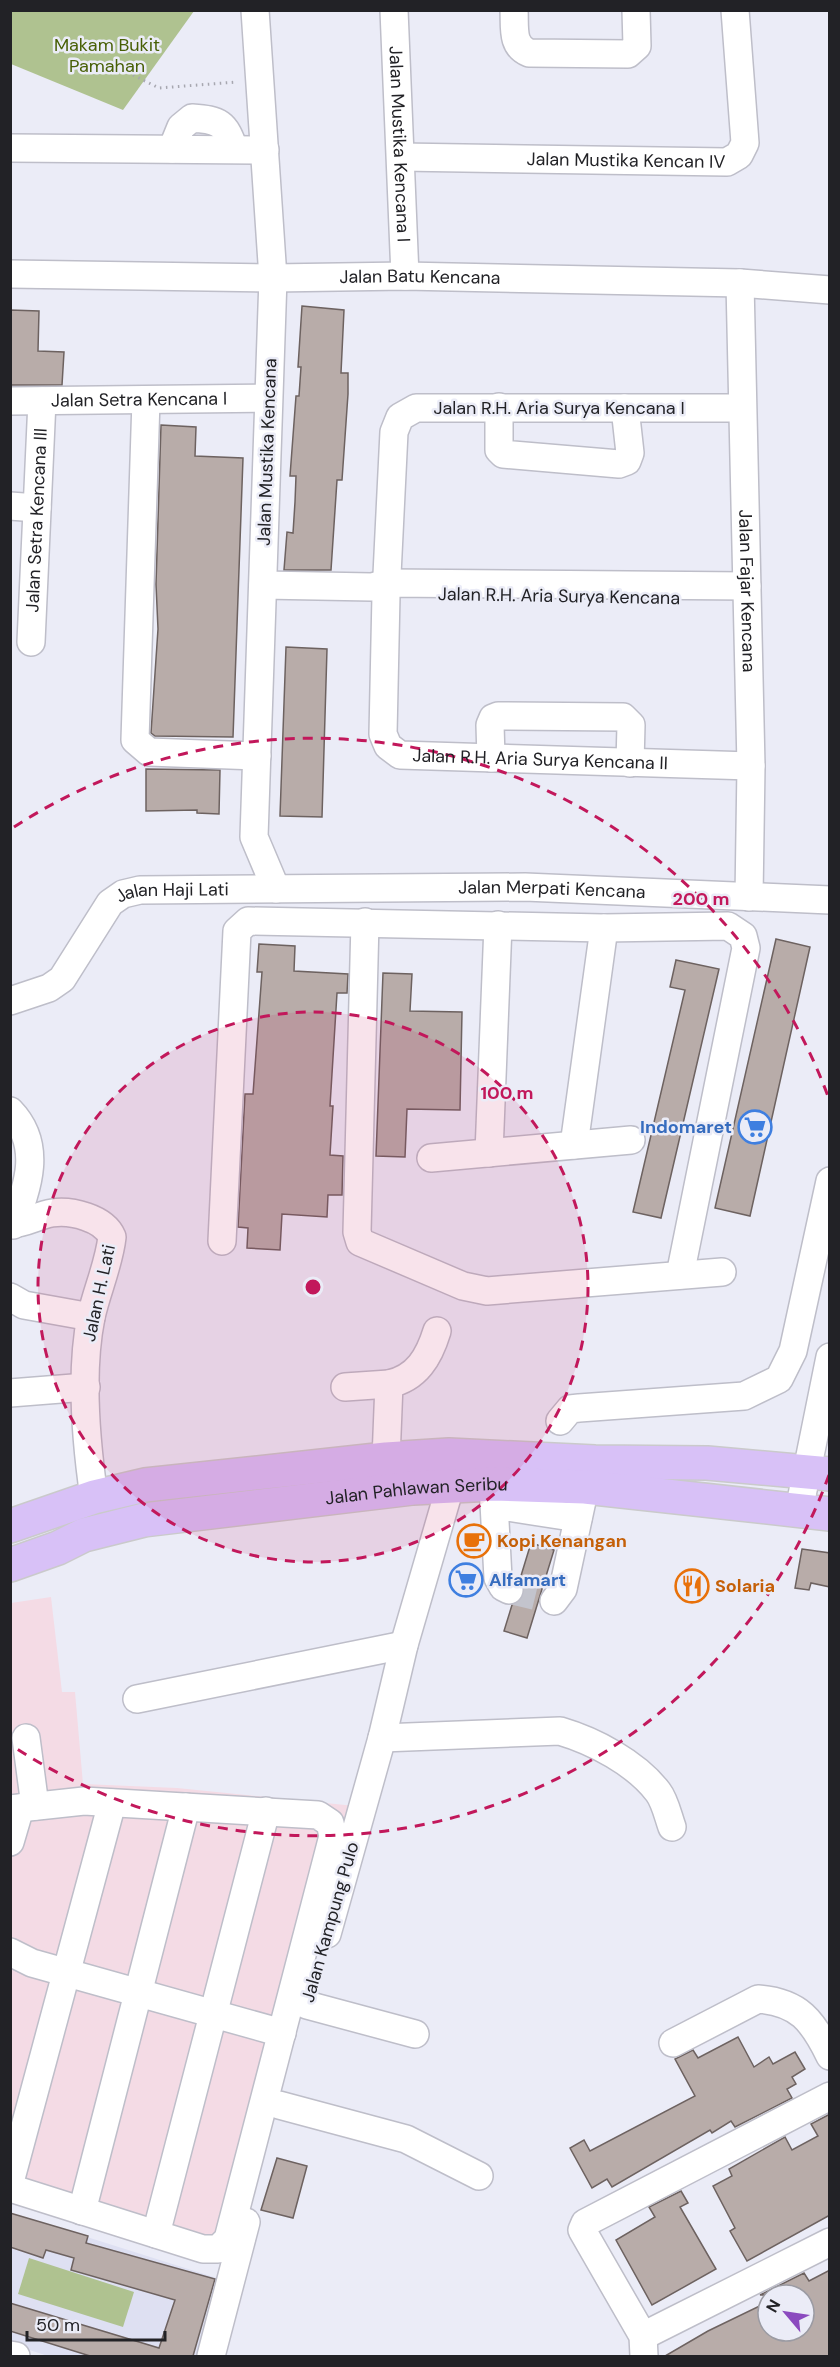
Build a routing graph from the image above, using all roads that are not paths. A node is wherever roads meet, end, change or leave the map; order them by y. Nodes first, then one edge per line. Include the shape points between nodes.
1 (255, 10) edge
2 (394, 10) edge
3 (514, 10) edge
4 (636, 10) edge
5 (735, 10) edge
6 (10, 148) edge
7 (264, 150) junction
8 (401, 157) junction
9 (10, 274) edge
10 (405, 276) junction
11 (273, 278) junction
12 (740, 283) junction
13 (830, 290) edge
14 (268, 398) junction
15 (146, 400) junction
16 (10, 401) edge
17 (42, 401) junction
18 (499, 407) junction
19 (625, 408) junction
20 (742, 408) junction
21 (10, 506) edge
22 (37, 508) junction
23 (263, 585) junction
24 (382, 588) junction
25 (747, 592) junction
26 (31, 642) dead end
27 (257, 756) junction
28 (491, 758) junction
29 (630, 763) junction
30 (751, 766) junction
31 (525, 887) junction
32 (276, 889) junction
33 (580, 890) junction
34 (749, 897) junction
35 (830, 900) edge
36 (550, 913) junction
37 (365, 922) junction
38 (498, 925) junction
39 (604, 928) junction
40 (10, 1001) edge
41 (10, 1111) edge
42 (631, 1140) dead end
43 (574, 1145) junction
44 (489, 1153) junction
45 (431, 1158) dead end
46 (830, 1181) edge
47 (12, 1224) edge
48 (222, 1241) dead end
49 (722, 1272) dead end
50 (680, 1275) junction
51 (10, 1297) edge
52 (91, 1317) junction
53 (437, 1331) dead end
54 (793, 1351) junction
55 (830, 1357) edge
56 (389, 1384) junction
57 (86, 1386) junction
58 (345, 1387) dead end
59 (10, 1393) edge
60 (560, 1421) dead end
61 (386, 1459) junction
62 (817, 1473) edge
63 (198, 1479) junction
64 (450, 1487) junction
65 (493, 1495) junction
66 (94, 1497) junction
67 (581, 1502) junction
68 (199, 1512) junction
69 (814, 1512) edge
70 (10, 1526) edge
71 (10, 1566) edge
72 (509, 1590) dead end
73 (554, 1601) dead end
74 (404, 1645) junction
75 (137, 1699) dead end
76 (26, 1738) dead end
77 (382, 1738) junction
78 (112, 1803) junction
79 (186, 1807) junction
80 (22, 1808) edge
81 (266, 1811) junction
82 (672, 1827) dead end
83 (10, 1842) edge
84 (10, 1952) edge
85 (66, 1972) junction
86 (138, 1993) junction
87 (307, 2005) junction
88 (213, 2013) junction
89 (282, 2033) junction
90 (415, 2034) dead end
91 (673, 2043) dead end
92 (830, 2056) edge
93 (830, 2096) edge
94 (279, 2105) junction
95 (479, 2176) dead end
96 (10, 2182) edge
97 (10, 2188) edge
98 (10, 2204) edge
99 (82, 2211) junction
100 (156, 2234) junction
101 (830, 2242) edge
102 (232, 2272) junction
103 (644, 2346) edge
104 (10, 2355) edge
105 (16, 2356) edge
106 (211, 2356) edge

1 - 7 street, Jalan Mustika Kencana
2 - 8 street, Jalan Mustika Kencana I
3 - 4 street via 517,45 521,50 628,54 638,46
5 - 8 street, Jalan Mustika Kencan IV via 745,143 739,154 727,162
6 - 7 street
7 - 11 street, Jalan Mustika Kencana
8 - 10 street, Jalan Mustika Kencana I
9 - 11 street, Jalan Batu Kencana
10 - 11 street, Jalan Batu Kencana
10 - 12 street, Jalan Batu Kencana
11 - 14 street, Jalan Mustika Kencana
12 - 13 street, Jalan Batu Kencana
12 - 20 street, Jalan Fajar Kencana
14 - 15 street, Jalan Setra Kencana I
14 - 23 street, Jalan Mustika Kencana
15 - 17 street, Jalan Setra Kencana I
15 - 27 street via 135,740 149,752
16 - 17 street, Jalan Setra Kencana I
17 - 22 street, Jalan Setra Kencana III
18 - 19 street, Jalan R.H. Aria Surya Kencana I
18 - 19 street via 499,450 503,454 619,464 627,461 630,453
18 - 24 street, Jalan R.H. Aria Surya Kencana I via 416,408 400,417 394,432
19 - 20 street, Jalan R.H. Aria Surya Kencana I
20 - 25 street, Jalan Fajar Kencana
21 - 22 street
22 - 26 street, Jalan Setra Kencana III
23 - 24 street, Jalan R.H. Aria Surya Kencana
23 - 27 street, Jalan Mustika Kencana
24 - 25 street, Jalan R.H. Aria Surya Kencana
24 - 28 street, Jalan R.H. Aria Surya Kencana II via 384,741 400,755
25 - 30 street, Jalan Fajar Kencana
27 - 32 street, Jalan Mustika Kencana via 254,837
28 - 29 street, Jalan R.H. Aria Surya Kencana II
28 - 29 street via 490,725 498,716 623,717 631,725
29 - 30 street, Jalan R.H. Aria Surya Kencana II
30 - 34 street, Jalan Fajar Kencana
31 - 32 street, Jalan Merpati Kencana
31 - 33 street, Jalan Merpati Kencana
31 - 36 street via 532,899
32 - 40 street, Jalan Haji Lati via 140,890 123,894 110,903 56,984
33 - 34 street, Jalan Merpati Kencana
33 - 36 street
34 - 35 street, Jalan Merpati Kencana
36 - 38 street
36 - 39 street
37 - 38 street
37 - 48 street via 248,921 237,931
37 - 50 street via 357,1232 360,1242 463,1286 487,1291
38 - 44 street
39 - 43 street
39 - 50 street via 728,926 738,930 746,948
41 - 47 street via 21,1124 28,1143 30,1172
42 - 43 street
43 - 44 street
44 - 45 street
46 - 54 street
47 - 52 street, Jalan H. Lati via 53,1213 86,1217 109,1230 111,1246
49 - 50 street
51 - 52 street via 24,1305
52 - 57 street, Jalan H. Lati
53 - 56 street via 429,1355 400,1382
54 - 55 street
54 - 60 street via 779,1379 744,1396 570,1409
55 - 62 street
56 - 58 street
56 - 61 street
57 - 59 street
57 - 66 street, Jalan H. Lati
61 - 62 main road, Jalan Pahlawan Seribu via 449,1455 707,1463
61 - 63 main road, Jalan Pahlawan Seribu
62 - 69 street
63 - 66 main road, Jalan Pahlawan Seribu via 145,1485
63 - 68 main road via 206,1498
64 - 65 main road, Jalan Pahlawan Seribu
64 - 68 main road, Jalan Pahlawan Seribu via 375,1491
64 - 74 street, Jalan Kampung Pulo
65 - 67 main road, Jalan Pahlawan Seribu
65 - 72 street via 498,1578
66 - 70 main road, Jalan Pahlawan Seribu
67 - 69 main road, Jalan Pahlawan Seribu
67 - 73 street via 563,1589
68 - 71 main road, Jalan Pahlawan Seribu via 106,1528
74 - 75 street
74 - 77 street, Jalan Kampung Pulo
76 - 80 street
77 - 82 street via 560,1731 574,1735 642,1776 659,1793
77 - 87 street, Jalan Kampung Pulo
78 - 79 street
78 - 80 street via 84,1801
78 - 85 street
79 - 81 street
79 - 86 street
80 - 83 street
81 - 88 street
81 - 89 street via 318,1815 330,1823 333,1836
84 - 85 street
85 - 86 street
85 - 96 street
86 - 88 street
86 - 99 street
87 - 90 street
87 - 94 street, Jalan Kampung Pulo
88 - 89 street
88 - 100 street
89 - 100 street via 228,2240 218,2248 202,2250
91 - 92 street via 758,1999 801,2013 817,2030
93 - 103 street via 585,2223 582,2230
94 - 95 street via 405,2139
94 - 102 street, Jalan Kampung Pulo
97 - 99 street
98 - 102 street
99 - 100 street
101 - 103 street
102 - 106 street, Jalan Kampung Pulo
104 - 105 street

